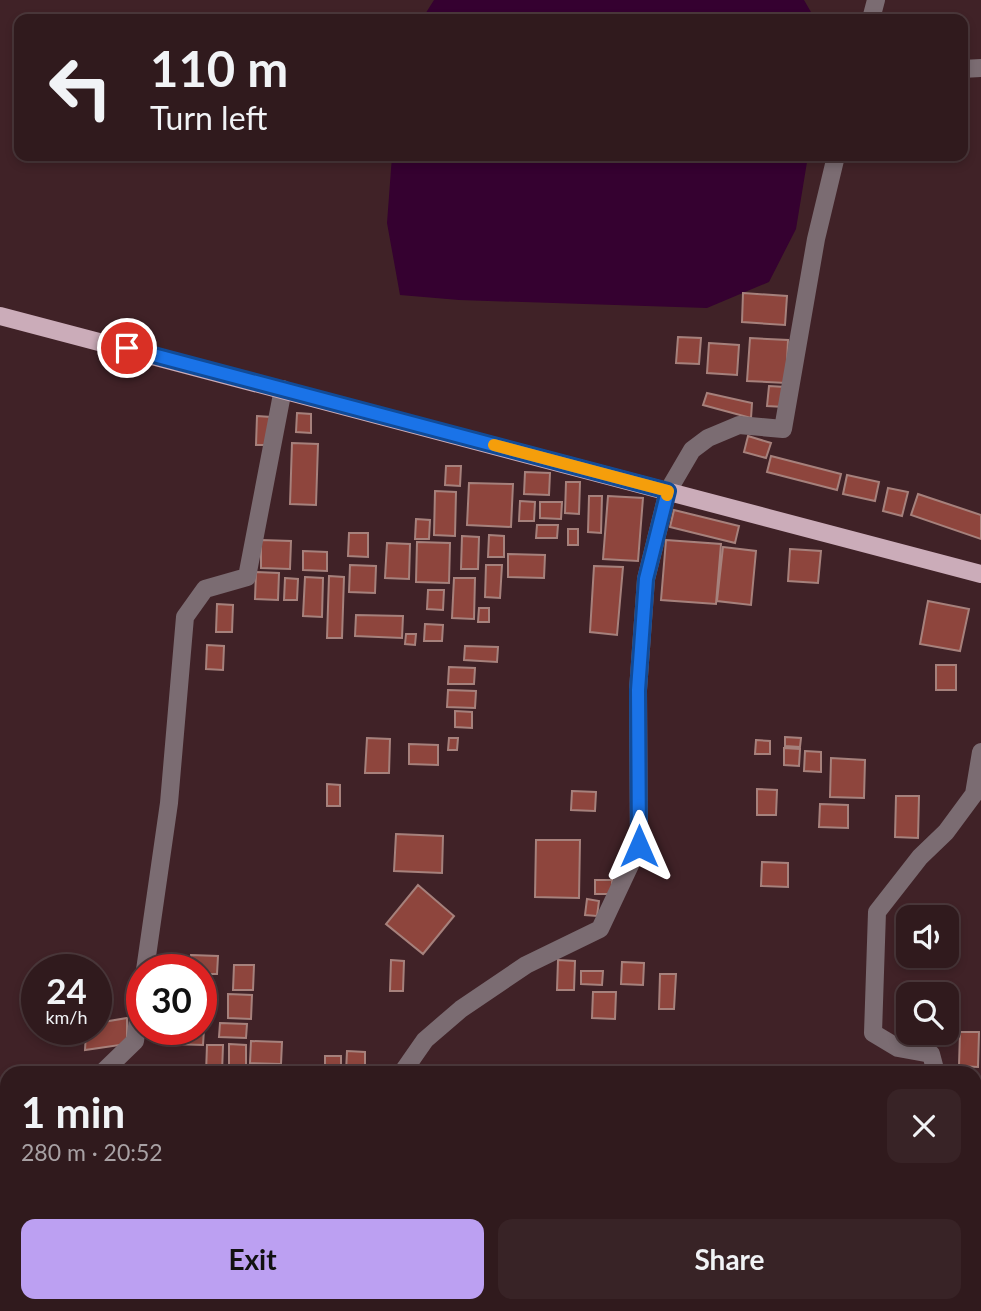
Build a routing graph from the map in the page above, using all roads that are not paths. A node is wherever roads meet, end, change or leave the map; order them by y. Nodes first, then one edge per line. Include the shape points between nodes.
1 (835, 161) edge
2 (0, 316) edge
3 (283, 389) junction
4 (668, 491) junction
5 (981, 574) edge
6 (981, 752) edge
7 (147, 954) edge
8 (131, 1045) edge
9 (109, 1066) edge
10 (407, 1066) edge
11 (934, 1066) edge

1 - 4 street via 816,239 783,429 739,425 708,438 692,450
2 - 3 main road
3 - 4 main road
3 - 7 street via 247,577 205,589 185,617 169,803
4 - 5 main road
4 - 10 street via 646,579 638,690 639,846 600,929 526,965 461,1009 425,1040
6 - 11 street via 974,794 877,912 873,1033 898,1048 931,1054
8 - 9 street

